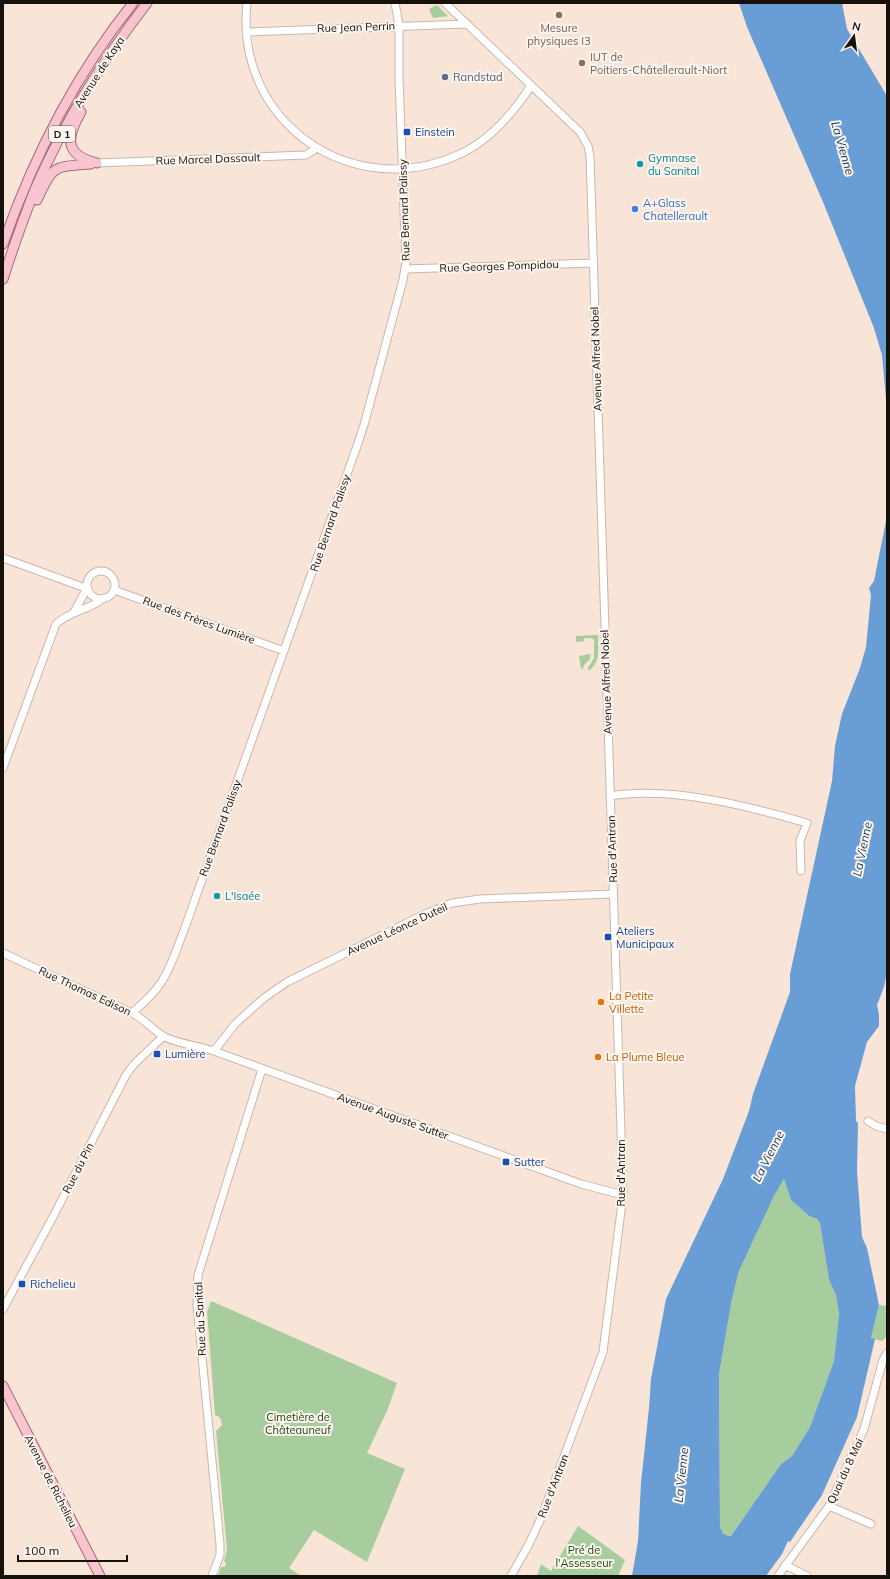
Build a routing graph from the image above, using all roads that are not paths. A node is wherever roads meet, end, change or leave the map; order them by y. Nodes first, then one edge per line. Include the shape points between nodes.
1 (133, 3) edge
2 (147, 3) edge
3 (151, 3) edge
4 (247, 3) edge
5 (395, 3) edge
6 (444, 3) edge
7 (466, 24) junction
8 (399, 25) junction
9 (246, 32) junction
10 (531, 86) junction
11 (317, 148) junction
12 (97, 163) junction
13 (403, 170) junction
14 (3, 244) edge
15 (10, 259) junction
16 (593, 262) junction
17 (405, 269) junction
18 (3, 279) edge
19 (3, 558) edge
20 (88, 589) junction
21 (114, 590) junction
22 (104, 598) junction
23 (74, 612) junction
24 (284, 651) junction
25 (3, 768) edge
26 (609, 774) joint
27 (610, 796) junction
28 (800, 871) dead end
29 (613, 894) junction
30 (3, 952) edge
31 (132, 1013) junction
32 (163, 1036) junction
33 (214, 1051) junction
34 (262, 1069) junction
35 (868, 1121) dead end
36 (887, 1130) edge
37 (623, 1195) junction
38 (3, 1309) edge
39 (887, 1353) edge
40 (3, 1386) edge
41 (829, 1506) junction
42 (871, 1524) dead end
43 (785, 1565) junction
44 (100, 1576) edge
45 (212, 1576) edge
46 (511, 1576) edge
47 (778, 1576) edge
48 (785, 1576) edge
49 (807, 1576) edge

1 - 14 main road, Avenue de Kaya / D 1 via 97,53 56,122 28,181
2 - 15 main road, Avenue de Kaya / D 1 via 103,63 65,127 37,186
3 - 12 main road via 95,86 72,130 71,142 75,152 84,160
4 - 9 street
5 - 8 street, Rue Bernard Palissy
6 - 7 street, Avenue Alfred Nobel
7 - 8 street, Rue Jean Perrin
7 - 10 street, Avenue Alfred Nobel
8 - 9 street, Rue Jean Perrin
8 - 13 street, Rue Bernard Palissy
9 - 11 street via 250,55 266,97 286,123
10 - 13 street via 504,120 480,143 441,162
10 - 16 street, Avenue Alfred Nobel via 580,132 588,146
11 - 12 street, Rue Marcel Dassault via 306,155
11 - 13 street via 337,158 367,167
12 - 15 main road via 66,166 52,172
13 - 17 street, Rue Bernard Palissy
15 - 18 main road, Avenue de Kaya / D 1
16 - 17 street, Rue Georges Pompidou
16 - 26 street, Avenue Alfred Nobel
17 - 24 street, Rue Bernard Palissy via 364,425
19 - 20 street
20 - 21 street via 90,576 102,571 113,577
20 - 22 street via 93,596
20 - 23 street
21 - 22 street
21 - 24 street, Rue des Frères Lumière
22 - 23 street via 92,606
23 - 25 street via 60,620 54,628
24 - 31 street, Rue Bernard Palissy via 170,967 160,985
26 - 27 street, Rue d'Antran
27 - 28 street via 636,793 682,796 757,809 807,823 800,840
27 - 29 street, Rue d'Antran
29 - 33 street, Avenue Léonce Duteil via 480,899 452,903 278,988 235,1024
29 - 37 street, Rue d'Antran
30 - 31 street, Rue Thomas Edison
31 - 32 street, Rue Thomas Edison
32 - 33 street, Avenue Auguste Sutter
32 - 38 street, Rue du Pin via 130,1068
33 - 34 street, Avenue Auguste Sutter
34 - 37 street, Avenue Auguste Sutter via 581,1184
34 - 45 street, Rue du Sanital via 198,1275 197,1305 220,1544 220,1555
35 - 36 street
37 - 46 street, Rue d'Antran via 603,1352 540,1518
39 - 41 street, Quai du 8 Mai via 864,1429
40 - 44 main road, Avenue de Richelieu
41 - 42 street
41 - 43 street, Quai du 8 Mai
43 - 47 street, Quai du 8 Mai
43 - 48 street
43 - 49 street

